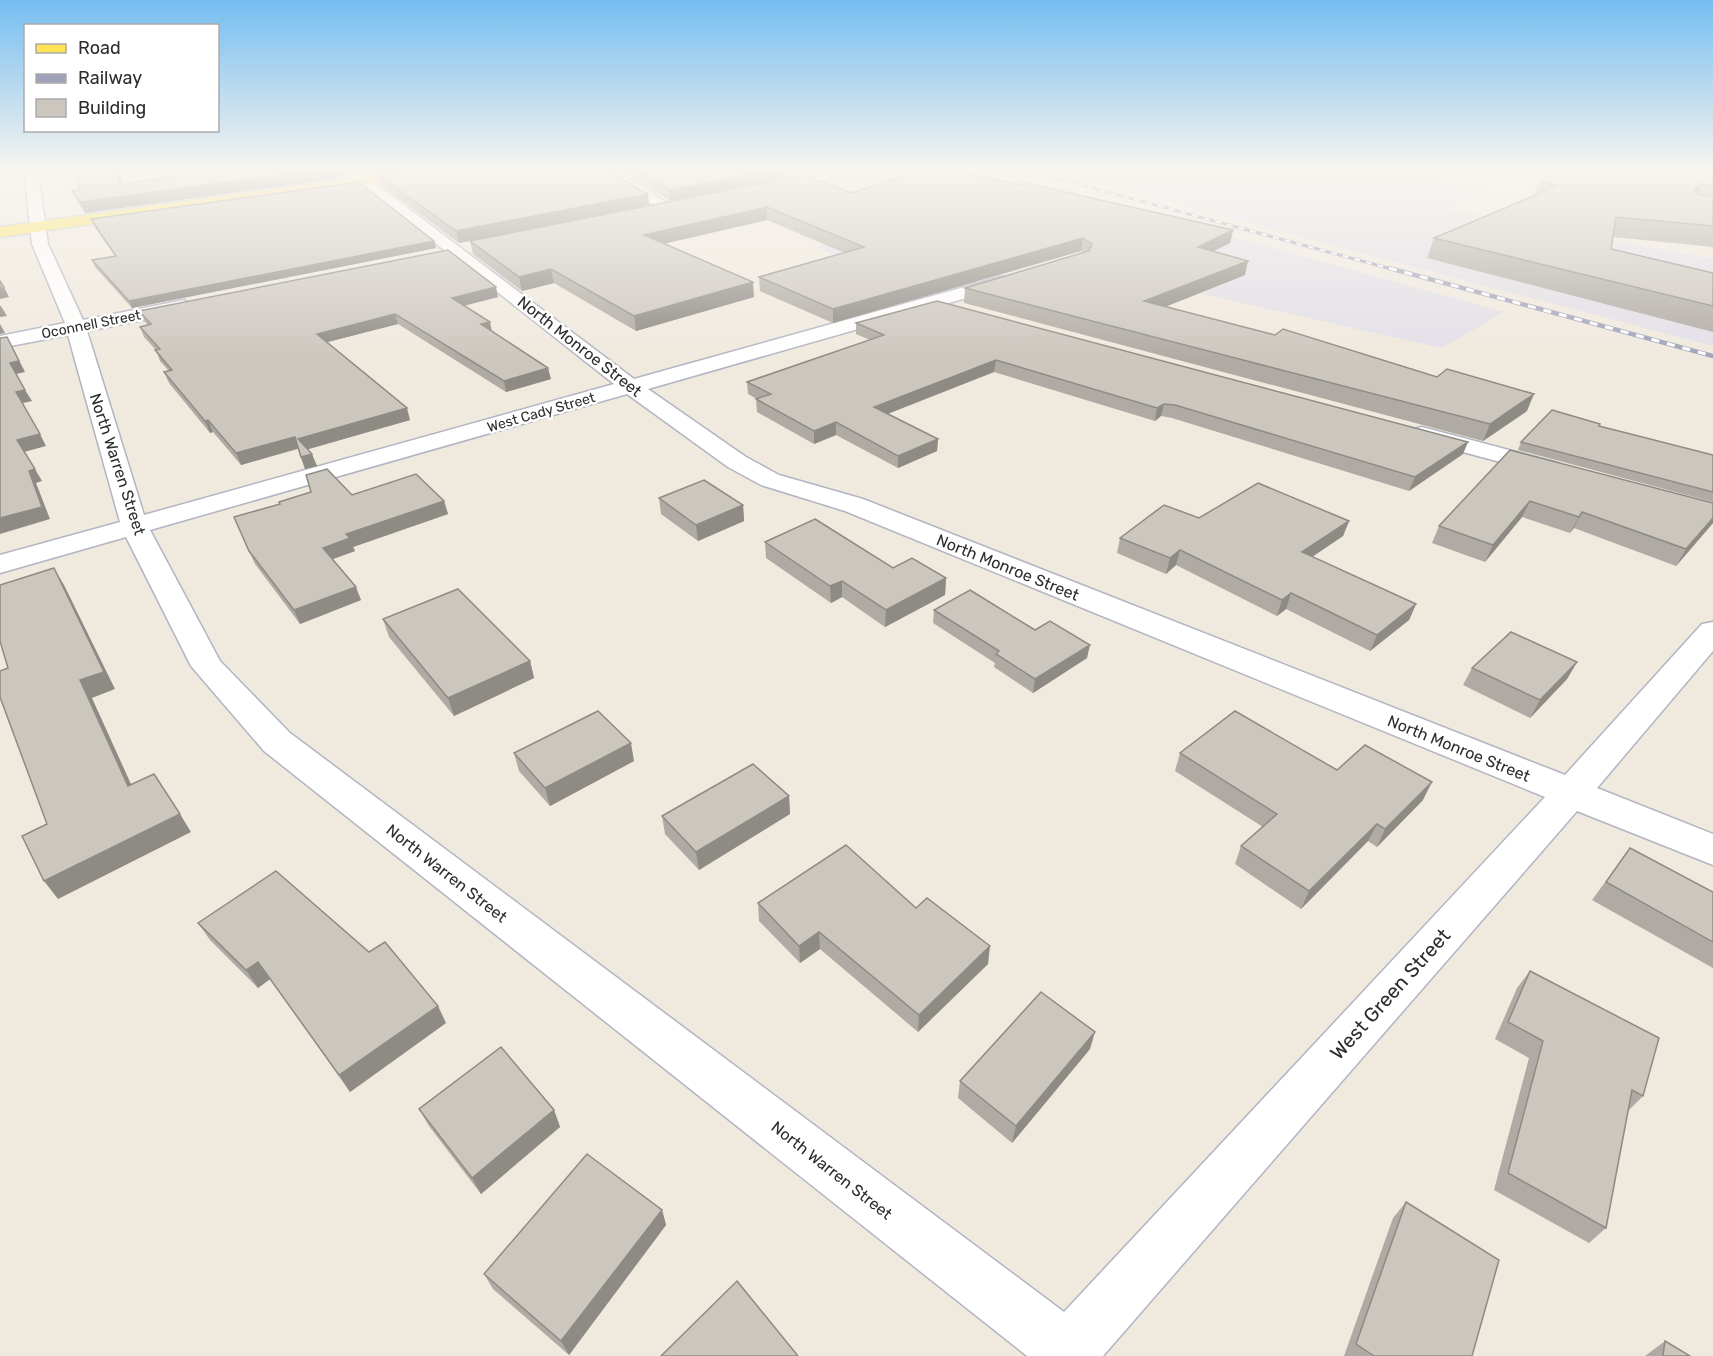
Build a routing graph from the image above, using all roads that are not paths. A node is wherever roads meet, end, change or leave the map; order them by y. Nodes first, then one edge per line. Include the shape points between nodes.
1 (38, 234) edge
2 (435, 234) edge
3 (481, 246) edge
4 (458, 251) junction
5 (435, 256) edge
6 (1025, 275) edge
7 (203, 302) edge
8 (936, 303) junction
9 (969, 312) edge
10 (76, 327) junction
11 (0, 342) edge
12 (631, 387) junction
13 (1402, 429) edge
14 (1575, 475) edge
15 (134, 525) junction
16 (0, 564) edge
17 (1713, 631) edge
18 (1571, 793) junction
19 (1713, 850) edge
20 (1069, 1354) edge

1 - 10 street, North Warren Street
2 - 4 street, North Monroe Street
3 - 4 street
4 - 5 street
4 - 12 street, North Monroe Street
6 - 8 street, West Cady Street
7 - 10 street, Oconnell Street
8 - 9 street
8 - 12 street, West Cady Street
10 - 11 street, Oconnell Street
10 - 15 street, North Warren Street
12 - 15 street, West Cady Street
12 - 18 street, North Monroe Street via 737,462 770,480 854,505
13 - 14 street
15 - 16 street, West Cady Street
15 - 20 street, North Warren Street via 207,666 277,742
17 - 18 street, West Green Street
18 - 19 street, North Monroe Street
18 - 20 street, West Green Street

